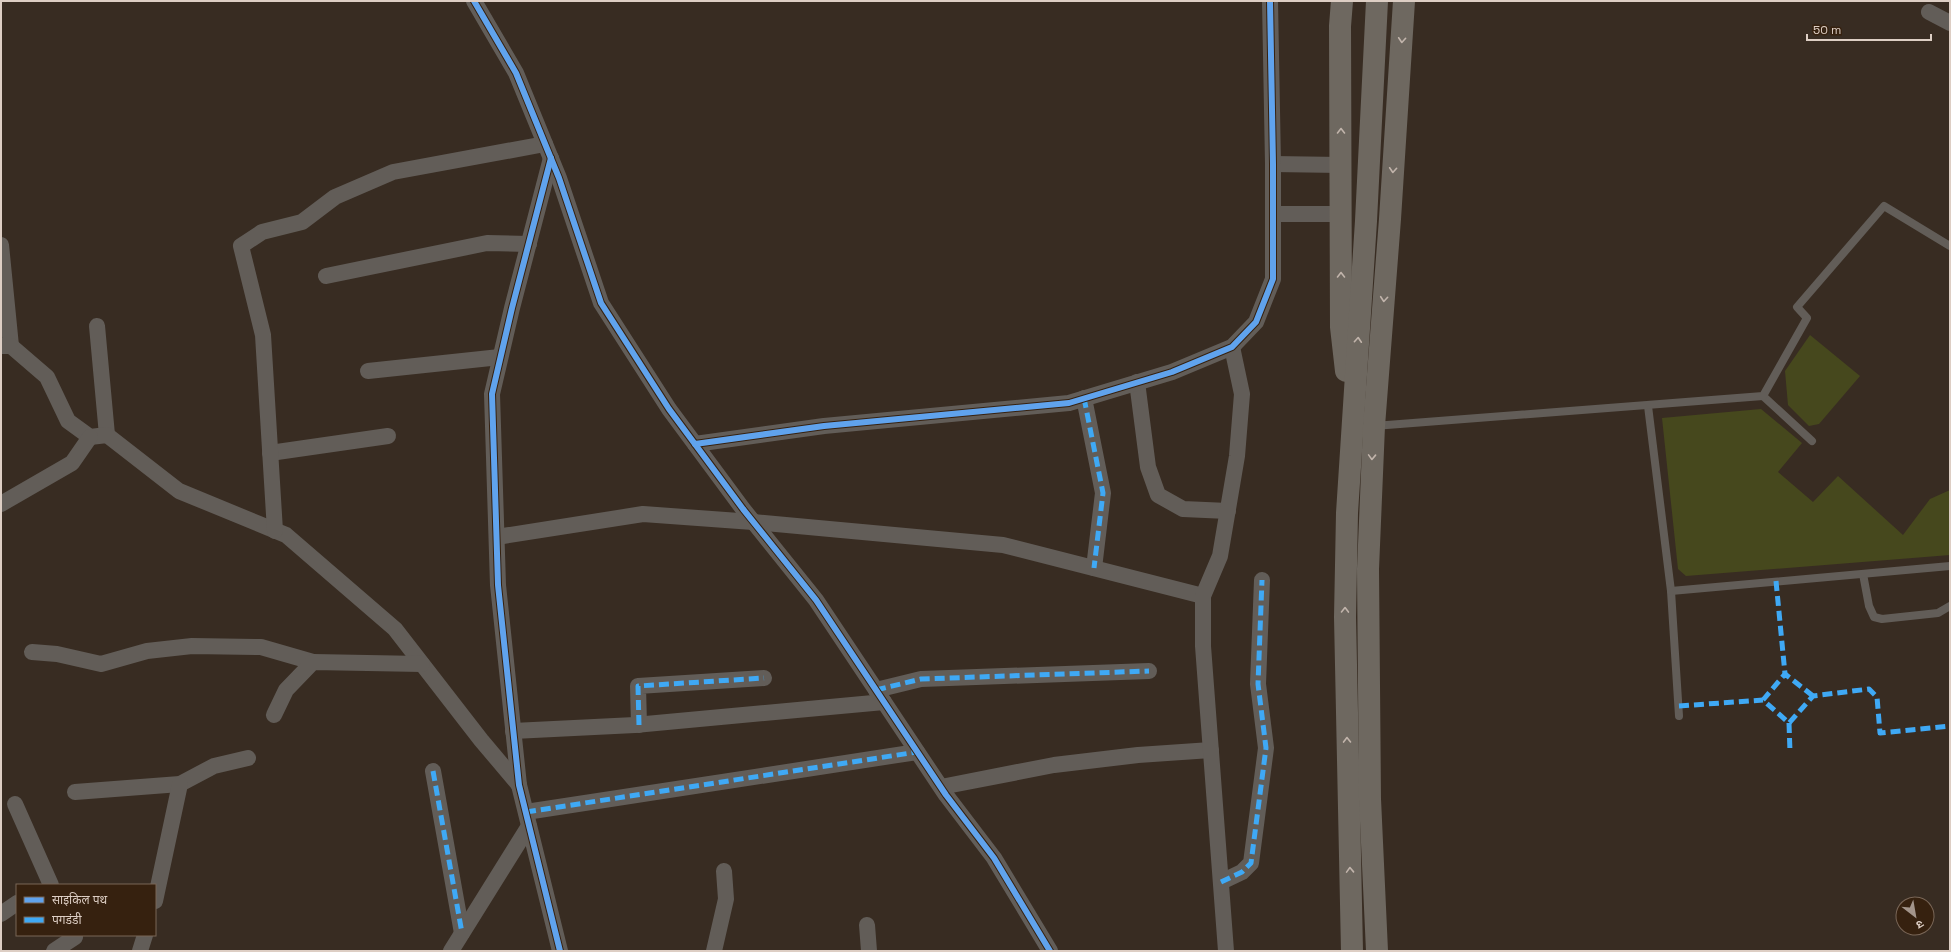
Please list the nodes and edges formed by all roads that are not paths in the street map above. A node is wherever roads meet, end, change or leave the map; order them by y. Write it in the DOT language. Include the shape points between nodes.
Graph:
graph roads {
  1 [pos="474,1"];
  2 [pos="1270,1"];
  3 [pos="1342,1"];
  4 [pos="1377,1"];
  5 [pos="1404,1"];
  6 [pos="1929,12"];
  7 [pos="1950,23"];
  8 [pos="548,151"];
  9 [pos="1273,164"];
  10 [pos="1341,165"];
  11 [pos="1274,214"];
  12 [pos="1341,214"];
  13 [pos="529,244"];
  14 [pos="1,245"];
  15 [pos="1950,246"];
  16 [pos="326,276"];
  17 [pos="97,326"];
  18 [pos="6,346"];
  19 [pos="1232,348"];
  20 [pos="500,357"];
  21 [pos="368,371"];
  22 [pos="1137,382"];
  23 [pos="1763,396"];
  24 [pos="1084,398"];
  25 [pos="1648,406"];
  26 [pos="1363,425"];
  27 [pos="107,435"];
  28 [pos="388,436"];
  29 [pos="90,437"];
  30 [pos="1812,441"];
  31 [pos="695,444"];
  32 [pos="270,454"];
  33 [pos="1,504"];
  34 [pos="1228,511"];
  35 [pos="753,522"];
  36 [pos="275,531"];
  37 [pos="497,537"];
  38 [pos="1950,566"];
  39 [pos="1094,568"];
  40 [pos="1863,574"];
  41 [pos="1262,580"];
  42 [pos="1671,591"];
  43 [pos="1203,596"];
  44 [pos="1950,606"];
  45 [pos="32,652"];
  46 [pos="313,662"];
  47 [pos="422,664"];
  48 [pos="1149,671"];
  49 [pos="764,678"];
  50 [pos="880,696"];
  51 [pos="274,715"];
  52 [pos="1680,716"];
  53 [pos="639,725"];
  54 [pos="514,731"];
  55 [pos="1211,750"];
  56 [pos="918,752"];
  57 [pos="248,758"];
  58 [pos="433,772"];
  59 [pos="180,784"];
  60 [pos="519,785"];
  61 [pos="941,786"];
  62 [pos="75,792"];
  63 [pos="1370,799"];
  64 [pos="1348,800"];
  65 [pos="15,804"];
  66 [pos="527,819"];
  67 [pos="724,871"];
  68 [pos="1221,882"];
  69 [pos="48,884"];
  70 [pos="1375,890"];
  71 [pos="1351,893"];
  72 [pos="156,896"];
  73 [pos="16,904"];
  74 [pos="1,914"];
  75 [pos="867,925"];
  76 [pos="462,933"];
  77 [pos="74,936"];
  78 [pos="146,936"];
  79 [pos="54,951"];
  80 [pos="140,951"];
  81 [pos="451,951"];
  82 [pos="560,951"];
  83 [pos="714,951"];
  84 [pos="869,951"];
  85 [pos="1050,951"];
  86 [pos="1226,951"];
  87 [pos="1352,951"];
  88 [pos="1377,951"];
  1 -- 8 [label="street" via="516,73"];
  2 -- 9 [label="street"];
  10 -- 3 [label="highway, one-way"];
  26 -- 4 [label="highway, one-way"];
  5 -- 26 [label="highway, one-way"];
  6 -- 7 [label="street"];
  8 -- 13 [label="street"];
  8 -- 31 [label="street" via="601,303"];
  8 -- 32 [label="street" via="393,172 335,197 302,222 262,232 241,246 263,335"];
  9 -- 10 [label="street"];
  9 -- 11 [label="street"];
  10 -- 12 [label="highway"];
  11 -- 12 [label="street"];
  11 -- 19 [label="street" via="1272,279 1256,322"];
  26 -- 12 [label="highway, one-way" via="1341,326"];
  13 -- 16 [label="street" via="487,243"];
  13 -- 20 [label="street"];
  14 -- 18 [label="street"];
  15 -- 23 [label="lane" via="1884,206 1797,307 1807,318"];
  17 -- 27 [label="street"];
  18 -- 29 [label="street" via="47,377 68,421"];
  19 -- 22 [label="street" via="1172,372"];
  19 -- 34 [label="street" via="1242,394 1238,456"];
  20 -- 21 [label="street"];
  20 -- 37 [label="street" via="492,394"];
  22 -- 24 [label="street"];
  22 -- 34 [label="street" via="1148,467 1158,495 1183,509"];
  23 -- 25 [label="lane"];
  23 -- 30 [label="lane"];
  24 -- 31 [label="street" via="1069,403 824,426"];
  24 -- 39 [label="street" via="1103,493"];
  25 -- 26 [label="lane"];
  25 -- 42 [label="lane"];
  26 -- 63 [label="highway, one-way" via="1368,569"];
  64 -- 26 [label="highway, one-way" via="1346,536"];
  27 -- 29 [label="street"];
  27 -- 36 [label="street" via="179,491"];
  28 -- 32 [label="street"];
  29 -- 33 [label="street" via="72,463"];
  31 -- 35 [label="street"];
  32 -- 36 [label="street"];
  34 -- 43 [label="street" via="1220,556"];
  35 -- 37 [label="street" via="643,514"];
  35 -- 39 [label="street" via="1003,545"];
  35 -- 50 [label="street" via="816,600"];
  36 -- 47 [label="street" via="286,536 395,629"];
  37 -- 54 [label="street" via="498,585"];
  38 -- 40 [label="lane"];
  39 -- 43 [label="street"];
  40 -- 42 [label="lane"];
  40 -- 44 [label="lane" via="1869,606 1874,617 1882,619 1938,613"];
  41 -- 68 [label="street" via="1258,684 1266,748 1251,863 1242,872"];
  42 -- 52 [label="lane"];
  43 -- 55 [label="street" via="1202,646"];
  45 -- 46 [label="street" via="57,654 102,664 147,651 192,646 261,646"];
  46 -- 47 [label="street"];
  46 -- 51 [label="street" via="286,690"];
  47 -- 60 [label="street"];
  48 -- 50 [label="street" via="921,679"];
  49 -- 53 [label="street" via="638,686"];
  50 -- 53 [label="street"];
  50 -- 56 [label="street"];
  53 -- 54 [label="street"];
  54 -- 60 [label="street"];
  55 -- 61 [label="street" via="1054,765"];
  55 -- 68 [label="street"];
  56 -- 61 [label="street"];
  56 -- 66 [label="street"];
  57 -- 59 [label="street" via="214,766"];
  58 -- 76 [label="street"];
  59 -- 62 [label="street"];
  59 -- 72 [label="street"];
  60 -- 66 [label="street"];
  61 -- 85 [label="street" via="994,858"];
  63 -- 64 [label="highway"];
  63 -- 70 [label="highway"];
  71 -- 64 [label="highway, one-way"];
  65 -- 69 [label="street"];
  66 -- 76 [label="street"];
  66 -- 82 [label="street"];
  67 -- 83 [label="street" via="726,899"];
  68 -- 86 [label="street"];
  70 -- 71 [label="highway"];
  70 -- 88 [label="highway"];
  71 -- 87 [label="highway"];
  73 -- 74 [label="street"];
  75 -- 84 [label="street"];
  76 -- 81 [label="street"];
  77 -- 79 [label="street"];
  78 -- 80 [label="street"];
}
